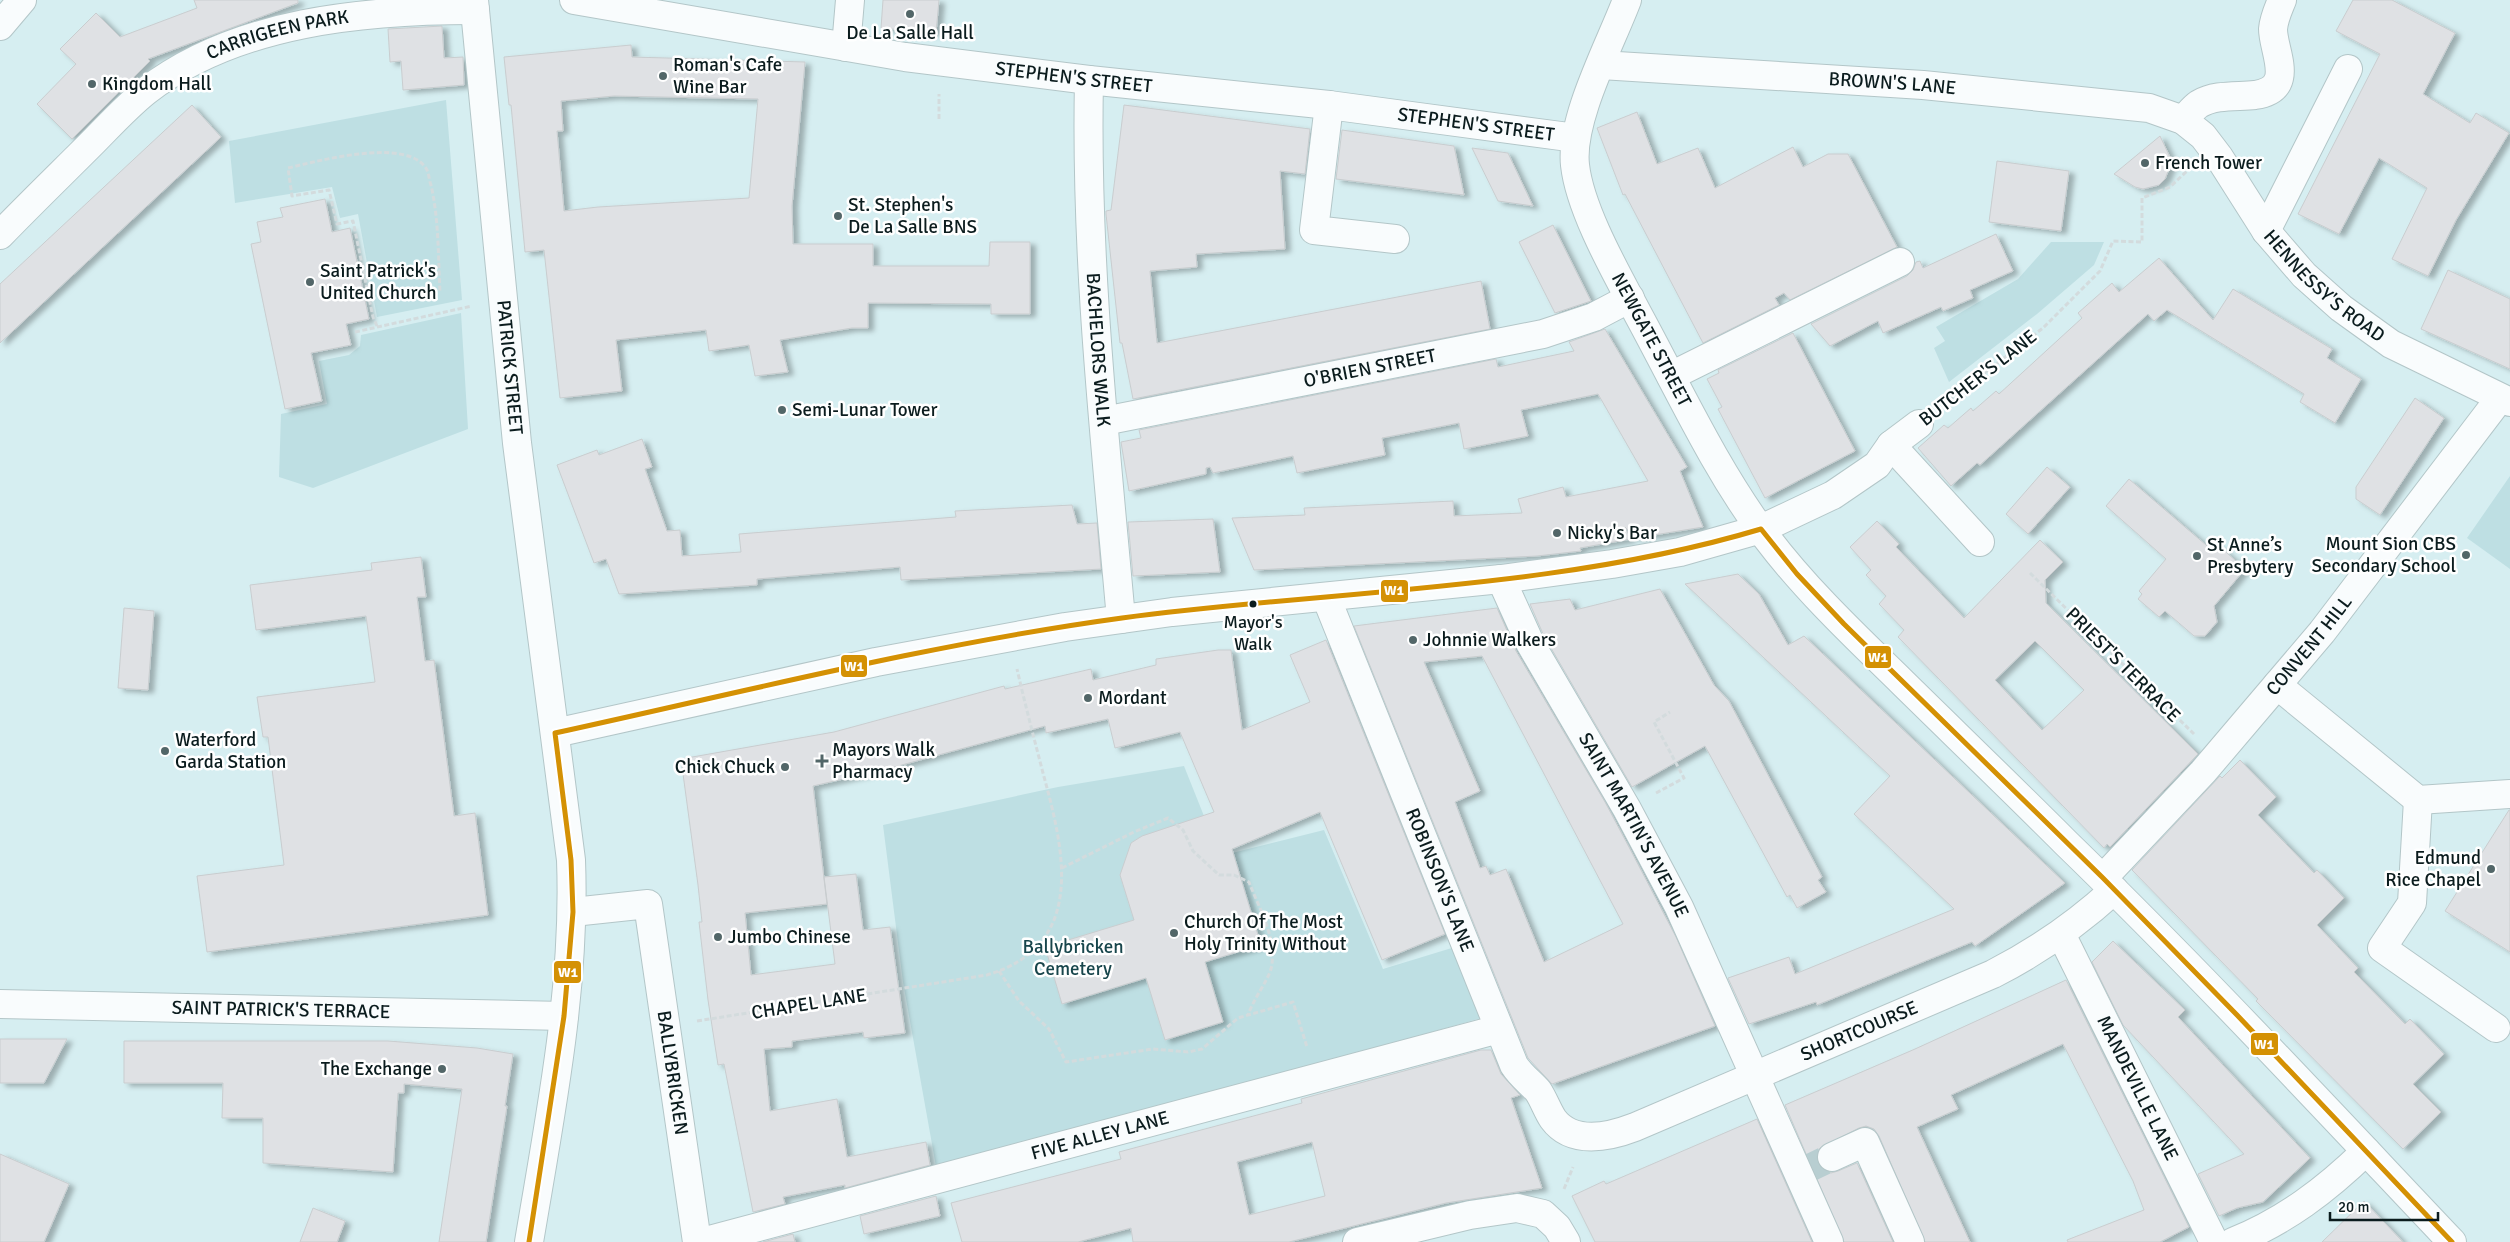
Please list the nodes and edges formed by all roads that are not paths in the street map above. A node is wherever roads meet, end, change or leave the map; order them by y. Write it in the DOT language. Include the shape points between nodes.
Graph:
graph roads {
  1 [pos="22,0"];
  2 [pos="574,0"];
  3 [pos="850,0"];
  4 [pos="1626,0"];
  5 [pos="2282,0"];
  6 [pos="475,5"];
  7 [pos="0,26"];
  8 [pos="846,48"];
  9 [pos="1602,65"];
  10 [pos="2348,68"];
  11 [pos="1089,80"];
  12 [pos="1329,105"];
  13 [pos="2182,120"];
  14 [pos="1576,138"];
  15 [pos="2266,230"];
  16 [pos="0,235"];
  17 [pos="1395,239"];
  18 [pos="1900,262"];
  19 [pos="1630,298"];
  20 [pos="1671,376"];
  21 [pos="2505,400"];
  22 [pos="1104,421"];
  23 [pos="1919,424"];
  24 [pos="1892,446"];
  25 [pos="1760,530"];
  26 [pos="1980,542"];
  27 [pos="1501,579"];
  28 [pos="1326,597"];
  29 [pos="1120,618"];
  30 [pos="2278,685"];
  31 [pos="555,733"];
  32 [pos="2510,794"];
  33 [pos="2418,800"];
  34 [pos="2108,884"];
  35 [pos="573,912"];
  36 [pos="2061,934"];
  37 [pos="0,1004"];
  38 [pos="564,1016"];
  39 [pos="2496,1028"];
  40 [pos="1499,1029"];
  41 [pos="1756,1076"];
  42 [pos="1585,1137"];
  43 [pos="2366,1151"];
  44 [pos="1832,1157"];
  45 [pos="529,1242"];
  46 [pos="697,1242"];
  47 [pos="702,1242"];
  48 [pos="1357,1242"];
  49 [pos="1566,1242"];
  50 [pos="1829,1242"];
  51 [pos="1910,1242"];
  52 [pos="2214,1242"];
  53 [pos="2233,1242"];
  54 [pos="2452,1242"];
  1 -- 7 [label="street"];
  2 -- 8 [label="street, STEPHEN'S STREET"];
  3 -- 8 [label="street"];
  4 -- 9 [label="street, NEWGATE STREET"];
  5 -- 13 [label="street" via="2275,15 2273,31 2281,62 2273,88 2264,94 2222,97 2200,104"];
  6 -- 16 [label="street, CARRIGEEN PARK" via="327,21 250,39 202,58 163,79 129,106"];
  6 -- 31 [label="street, PATRICK STREET" via="502,300 531,563"];
  8 -- 11 [label="street, STEPHEN'S STREET"];
  9 -- 13 [label="street, BROWN'S LANE" via="1923,85 2149,108"];
  9 -- 14 [label="street, NEWGATE STREET" via="1584,108"];
  10 -- 15 [label="street"];
  11 -- 12 [label="street, STEPHEN'S STREET"];
  11 -- 22 [label="street, BACHELORS WALK" via="1091,234"];
  12 -- 14 [label="street, STEPHEN'S STREET"];
  12 -- 17 [label="street" via="1314,230"];
  13 -- 15 [label="street, HENNESSY'S ROAD" via="2211,146"];
  14 -- 19 [label="street, NEWGATE STREET" via="1575,159 1582,194"];
  15 -- 21 [label="street, HENNESSY'S ROAD" via="2304,275 2341,308 2391,344"];
  18 -- 20 [label="street"];
  19 -- 20 [label="street, NEWGATE STREET"];
  19 -- 22 [label="street, O'BRIEN STREET" via="1594,317 1543,334"];
  20 -- 25 [label="street, NEWGATE STREET" via="1728,480"];
  21 -- 30 [label="street, CONVENT HILL"];
  22 -- 29 [label="street, BACHELORS WALK"];
  23 -- 24 [label="street, BUTCHER'S LANE"];
  24 -- 25 [label="street, BUTCHER'S LANE" via="1877,465 1833,495"];
  24 -- 26 [label="street"];
  25 -- 27 [label="street" via="1680,552"];
  25 -- 34 [label="street, NEWGATE STREET" via="1874,655"];
  27 -- 28 [label="street"];
  27 -- 41 [label="street, SAINT MARTIN'S AVENUE" via="1530,643 1628,812 1678,907"];
  28 -- 29 [label="street"];
  28 -- 40 [label="street, ROBINSON'S LANE"];
  29 -- 31 [label="street" via="876,662"];
  30 -- 33 [label="street"];
  30 -- 34 [label="street, CONVENT HILL"];
  31 -- 35 [label="street" via="571,860"];
  32 -- 33 [label="street"];
  33 -- 39 [label="street" via="2412,903 2382,948"];
  34 -- 36 [label="street, SHORTCOURSE"];
  34 -- 43 [label="street, NEWGATE STREET"];
  35 -- 38 [label="street"];
  35 -- 46 [label="street, BALLYBRICKEN" via="648,904"];
  36 -- 41 [label="street, SHORTCOURSE" via="1993,974"];
  36 -- 52 [label="street, MANDEVILLE LANE"];
  37 -- 38 [label="street, SAINT PATRICK'S TERRACE"];
  38 -- 45 [label="street"];
  40 -- 42 [label="street, ROBINSON'S LANE" via="1520,1074 1538,1092 1554,1120 1567,1130"];
  40 -- 47 [label="street, FIVE ALLEY LANE"];
  41 -- 42 [label="street, SHORTCOURSE" via="1620,1133"];
  41 -- 50 [label="street, SAINT MARTIN'S AVENUE"];
  43 -- 53 [label="street" via="2305,1204 2272,1225"];
  43 -- 54 [label="street, NEWGATE STREET"];
  44 -- 51 [label="street" via="1865,1142"];
  48 -- 49 [label="street" via="1507,1209 1533,1211 1551,1220"];
}
